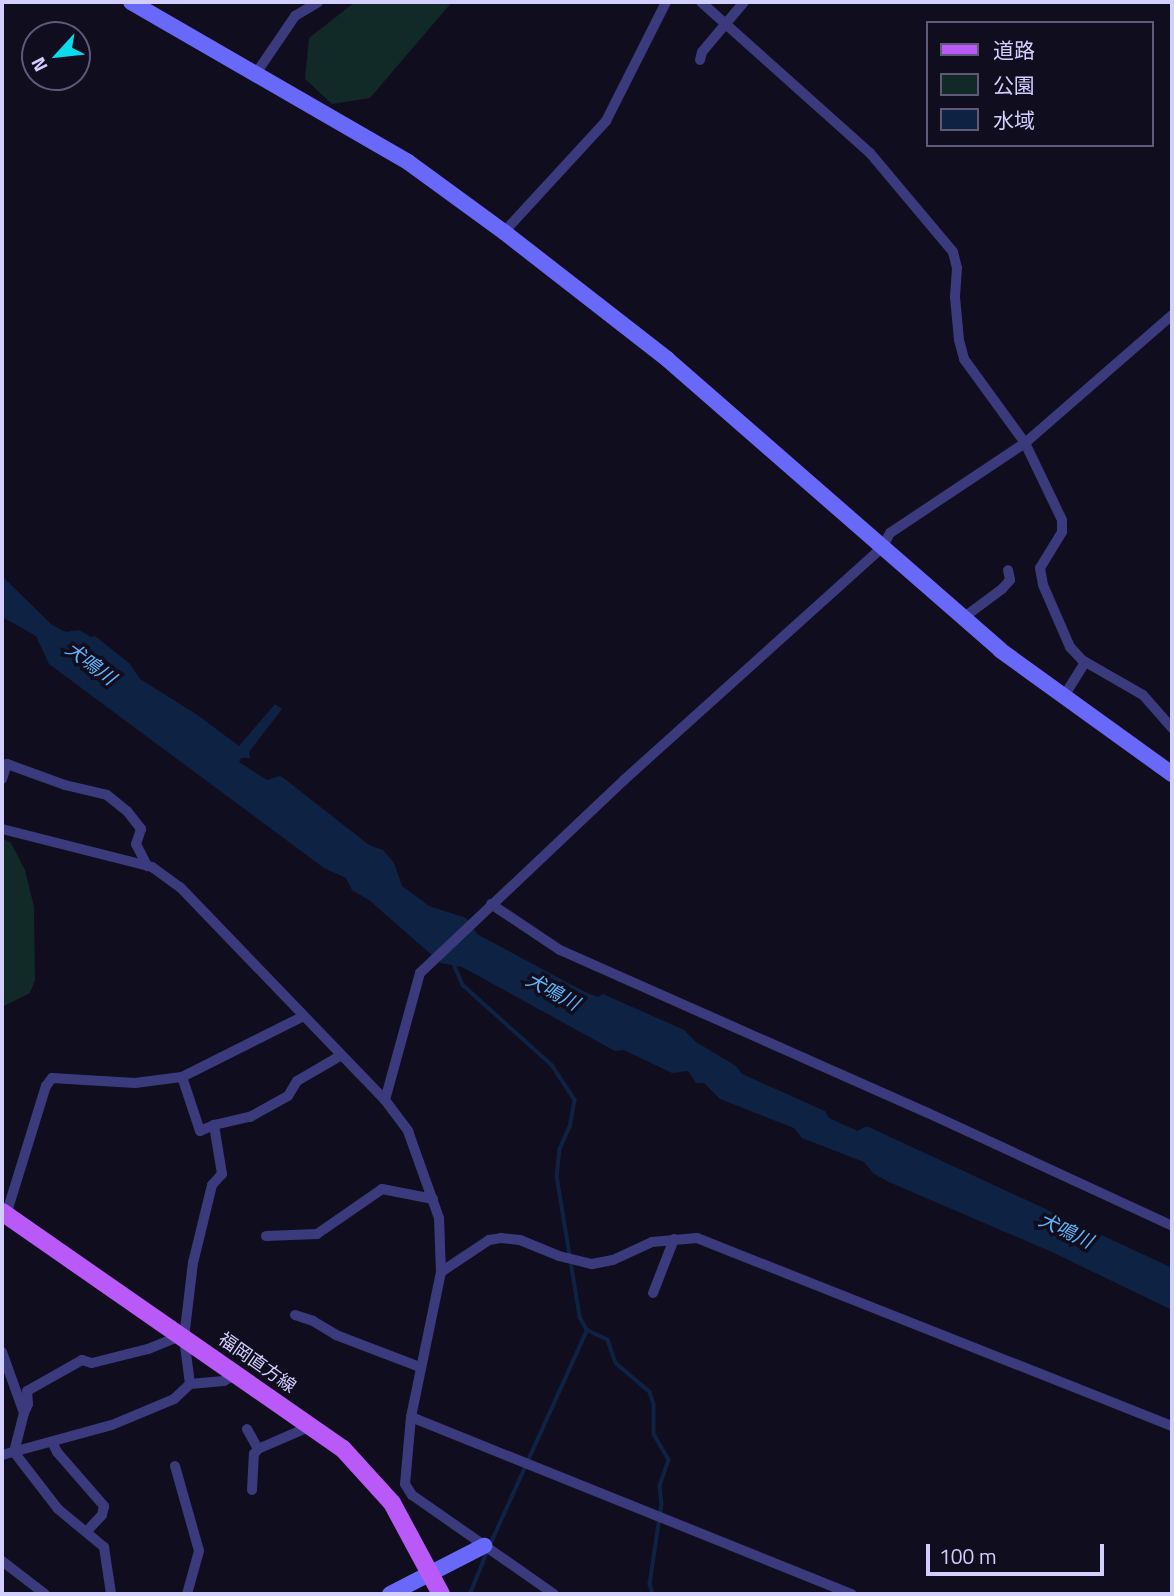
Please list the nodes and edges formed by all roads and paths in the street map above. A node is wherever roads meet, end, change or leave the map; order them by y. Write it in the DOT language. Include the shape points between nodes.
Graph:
graph roads {
  1 [pos="131,2"];
  2 [pos="318,2"];
  3 [pos="666,2"];
  4 [pos="701,2"];
  5 [pos="744,2"];
  6 [pos="727,25"];
  7 [pos="700,60"];
  8 [pos="257,72"];
  9 [pos="504,232"];
  10 [pos="1172,315"];
  11 [pos="1025,443"];
  12 [pos="882,548"];
  13 [pos="1008,570"];
  14 [pos="963,618"];
  15 [pos="1085,662"];
  16 [pos="1064,696"];
  17 [pos="1172,728"];
  18 [pos="1170,768"];
  19 [pos="2,779"];
  20 [pos="2,830"];
  21 [pos="148,866"];
  22 [pos="491,904"];
  23 [pos="304,1016"];
  24 [pos="340,1056"];
  25 [pos="182,1077"];
  26 [pos="385,1100"];
  27 [pos="214,1125"];
  28 [pos="433,1199"];
  29 [pos="4,1214"];
  30 [pos="1172,1226"];
  31 [pos="266,1236"];
  32 [pos="674,1239"];
  33 [pos="440,1272"];
  34 [pos="653,1293"];
  35 [pos="295,1315"];
  36 [pos="181,1336"];
  37 [pos="2,1352"];
  38 [pos="420,1367"];
  39 [pos="236,1374"];
  40 [pos="190,1384"];
  41 [pos="24,1413"];
  42 [pos="411,1417"];
  43 [pos="311,1426"];
  44 [pos="1172,1426"];
  45 [pos="247,1429"];
  46 [pos="52,1442"];
  47 [pos="258,1449"];
  48 [pos="14,1452"];
  49 [pos="2,1455"];
  50 [pos="175,1466"];
  51 [pos="252,1490"];
  52 [pos="86,1532"];
  53 [pos="484,1546"];
  54 [pos="2,1561"];
  55 [pos="429,1573"];
  56 [pos="45,1594"];
  57 [pos="111,1594"];
  58 [pos="187,1594"];
  59 [pos="390,1594"];
  60 [pos="441,1594"];
  61 [pos="554,1594"];
  62 [pos="852,1594"];
  1 -- 8 [label="street"];
  2 -- 8 [label="street" via="295,16"];
  3 -- 9 [label="street" via="606,121"];
  4 -- 6 [label="street"];
  5 -- 6 [label="street"];
  6 -- 7 [label="street"];
  6 -- 11 [label="street" via="870,153 953,252 964,359"];
  8 -- 9 [label="street" via="408,162"];
  9 -- 12 [label="street" via="667,359"];
  10 -- 11 [label="street"];
  11 -- 12 [label="street" via="890,533"];
  11 -- 15 [label="street" via="1062,520 1062,532 1040,568 1043,585 1070,648"];
  12 -- 14 [label="street"];
  12 -- 22 [label="street"];
  13 -- 14 [label="street" via="1010,580 1002,589"];
  14 -- 16 [label="street"];
  15 -- 16 [label="street"];
  15 -- 17 [label="street" via="1143,695"];
  16 -- 18 [label="street"];
  19 -- 21 [label="street" via="7,764 107,795 141,829 136,844"];
  20 -- 21 [label="street"];
  21 -- 23 [label="street" via="180,887"];
  22 -- 26 [label="street" via="420,973"];
  22 -- 30 [label="street" via="561,950"];
  23 -- 24 [label="street"];
  23 -- 25 [label="street"];
  24 -- 26 [label="street"];
  24 -- 27 [label="street" via="297,1081 288,1096 250,1117"];
  25 -- 27 [label="street" via="200,1131"];
  25 -- 29 [label="street" via="135,1083 52,1078"];
  26 -- 28 [label="street" via="408,1131"];
  27 -- 36 [label="street" via="222,1174 212,1185"];
  28 -- 31 [label="street" via="382,1189 317,1234"];
  28 -- 33 [label="street" via="439,1218"];
  29 -- 36 [label="main road, 福岡直方線"];
  32 -- 33 [label="street" via="652,1242 592,1264 501,1238 489,1240"];
  32 -- 34 [label="street"];
  32 -- 44 [label="street" via="697,1238"];
  33 -- 38 [label="street"];
  35 -- 38 [label="street"];
  36 -- 39 [label="main road, 福岡直方線"];
  36 -- 40 [label="street"];
  36 -- 41 [label="street" via="92,1363 82,1360 27,1391"];
  37 -- 41 [label="street"];
  38 -- 42 [label="street"];
  39 -- 40 [label="street" via="224,1381"];
  39 -- 43 [label="main road, 福岡直方線"];
  40 -- 46 [label="street" via="174,1399 112,1425"];
  41 -- 48 [label="street"];
  42 -- 53 [label="street" via="405,1483 412,1495"];
  42 -- 62 [label="street"];
  43 -- 47 [label="street"];
  43 -- 55 [label="main road, 福岡直方線" via="342,1449 392,1503"];
  45 -- 47 [label="street"];
  46 -- 48 [label="street"];
  46 -- 52 [label="street" via="104,1506"];
  47 -- 51 [label="street"];
  48 -- 49 [label="street"];
  48 -- 52 [label="street" via="58,1509"];
  50 -- 58 [label="street" via="199,1551"];
  52 -- 57 [label="street" via="104,1546"];
  53 -- 55 [label="street"];
  53 -- 61 [label="street"];
  54 -- 56 [label="street"];
  55 -- 59 [label="street"];
  55 -- 60 [label="main road, 福岡直方線"];
}
